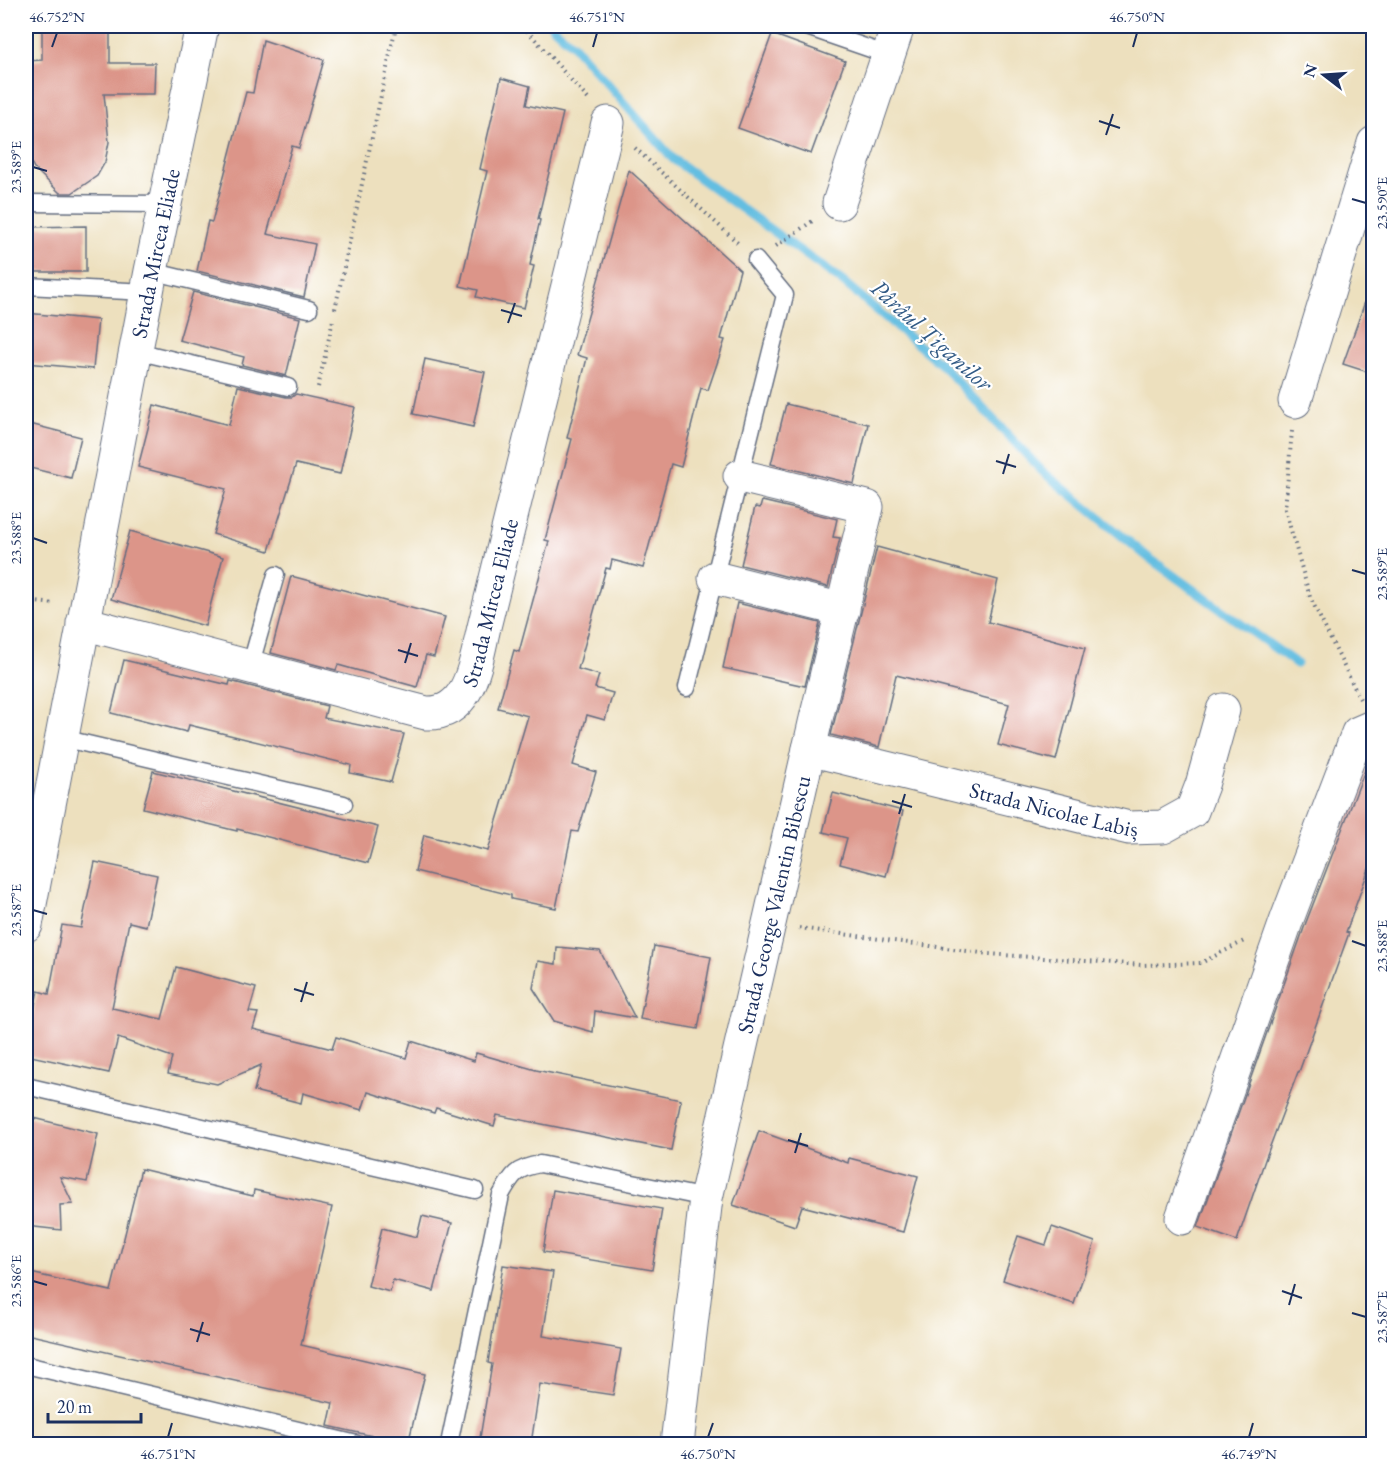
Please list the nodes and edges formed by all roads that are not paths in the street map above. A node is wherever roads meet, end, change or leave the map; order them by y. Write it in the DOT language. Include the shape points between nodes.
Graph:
graph roads {
  1 [pos="202,26"];
  2 [pos="804,26"];
  3 [pos="893,40"];
  4 [pos="608,123"];
  5 [pos="1374,143"];
  6 [pos="26,203"];
  7 [pos="839,203"];
  8 [pos="165,204"];
  9 [pos="756,260"];
  10 [pos="150,282"];
  11 [pos="26,286"];
  12 [pos="309,309"];
  13 [pos="136,351"];
  14 [pos="288,387"];
  15 [pos="1295,401"];
  16 [pos="740,476"];
  17 [pos="276,575"];
  18 [pos="715,578"];
  19 [pos="843,609"];
  20 [pos="83,623"];
  21 [pos="250,667"];
  22 [pos="687,688"];
  23 [pos="1223,710"];
  24 [pos="1373,727"];
  25 [pos="62,738"];
  26 [pos="809,750"];
  27 [pos="344,804"];
  28 [pos="26,925"];
  29 [pos="26,1086"];
  30 [pos="474,1191"];
  31 [pos="705,1198"];
  32 [pos="1182,1218"];
  33 [pos="26,1365"];
  34 [pos="357,1444"];
  35 [pos="449,1444"];
  36 [pos="677,1444"];
  1 -- 8 [label="street, Strada Mircea Eliade"];
  2 -- 3 [label="lane"];
  3 -- 7 [label="street"];
  4 -- 21 [label="street, Strada Mircea Eliade" via="485,623 469,684 462,696 452,708 439,714 426,713"];
  5 -- 15 [label="street"];
  6 -- 8 [label="lane"];
  8 -- 10 [label="street, Strada Mircea Eliade"];
  9 -- 16 [label="lane" via="785,295"];
  10 -- 11 [label="lane"];
  10 -- 12 [label="lane"];
  10 -- 13 [label="street, Strada Mircea Eliade"];
  13 -- 14 [label="lane"];
  13 -- 20 [label="street, Strada Mircea Eliade"];
  16 -- 18 [label="lane"];
  16 -- 19 [label="street, Strada George Valentin Bibescu" via="867,507"];
  17 -- 21 [label="lane"];
  18 -- 19 [label="street"];
  18 -- 22 [label="lane"];
  19 -- 26 [label="street, Strada George Valentin Bibescu"];
  20 -- 21 [label="street, Strada Mircea Eliade"];
  20 -- 25 [label="street, Strada Mircea Eliade"];
  23 -- 26 [label="street, Strada Nicolae Labiș" via="1192,812 1163,827 1129,828"];
  24 -- 32 [label="street" via="1358,733 1287,919"];
  25 -- 27 [label="lane"];
  25 -- 28 [label="street, Strada Mircea Eliade"];
  26 -- 31 [label="street, Strada George Valentin Bibescu"];
  29 -- 30 [label="lane"];
  31 -- 35 [label="lane" via="540,1164 526,1166 511,1176 501,1196"];
  31 -- 36 [label="street, Strada George Valentin Bibescu"];
  33 -- 34 [label="lane"];
}
